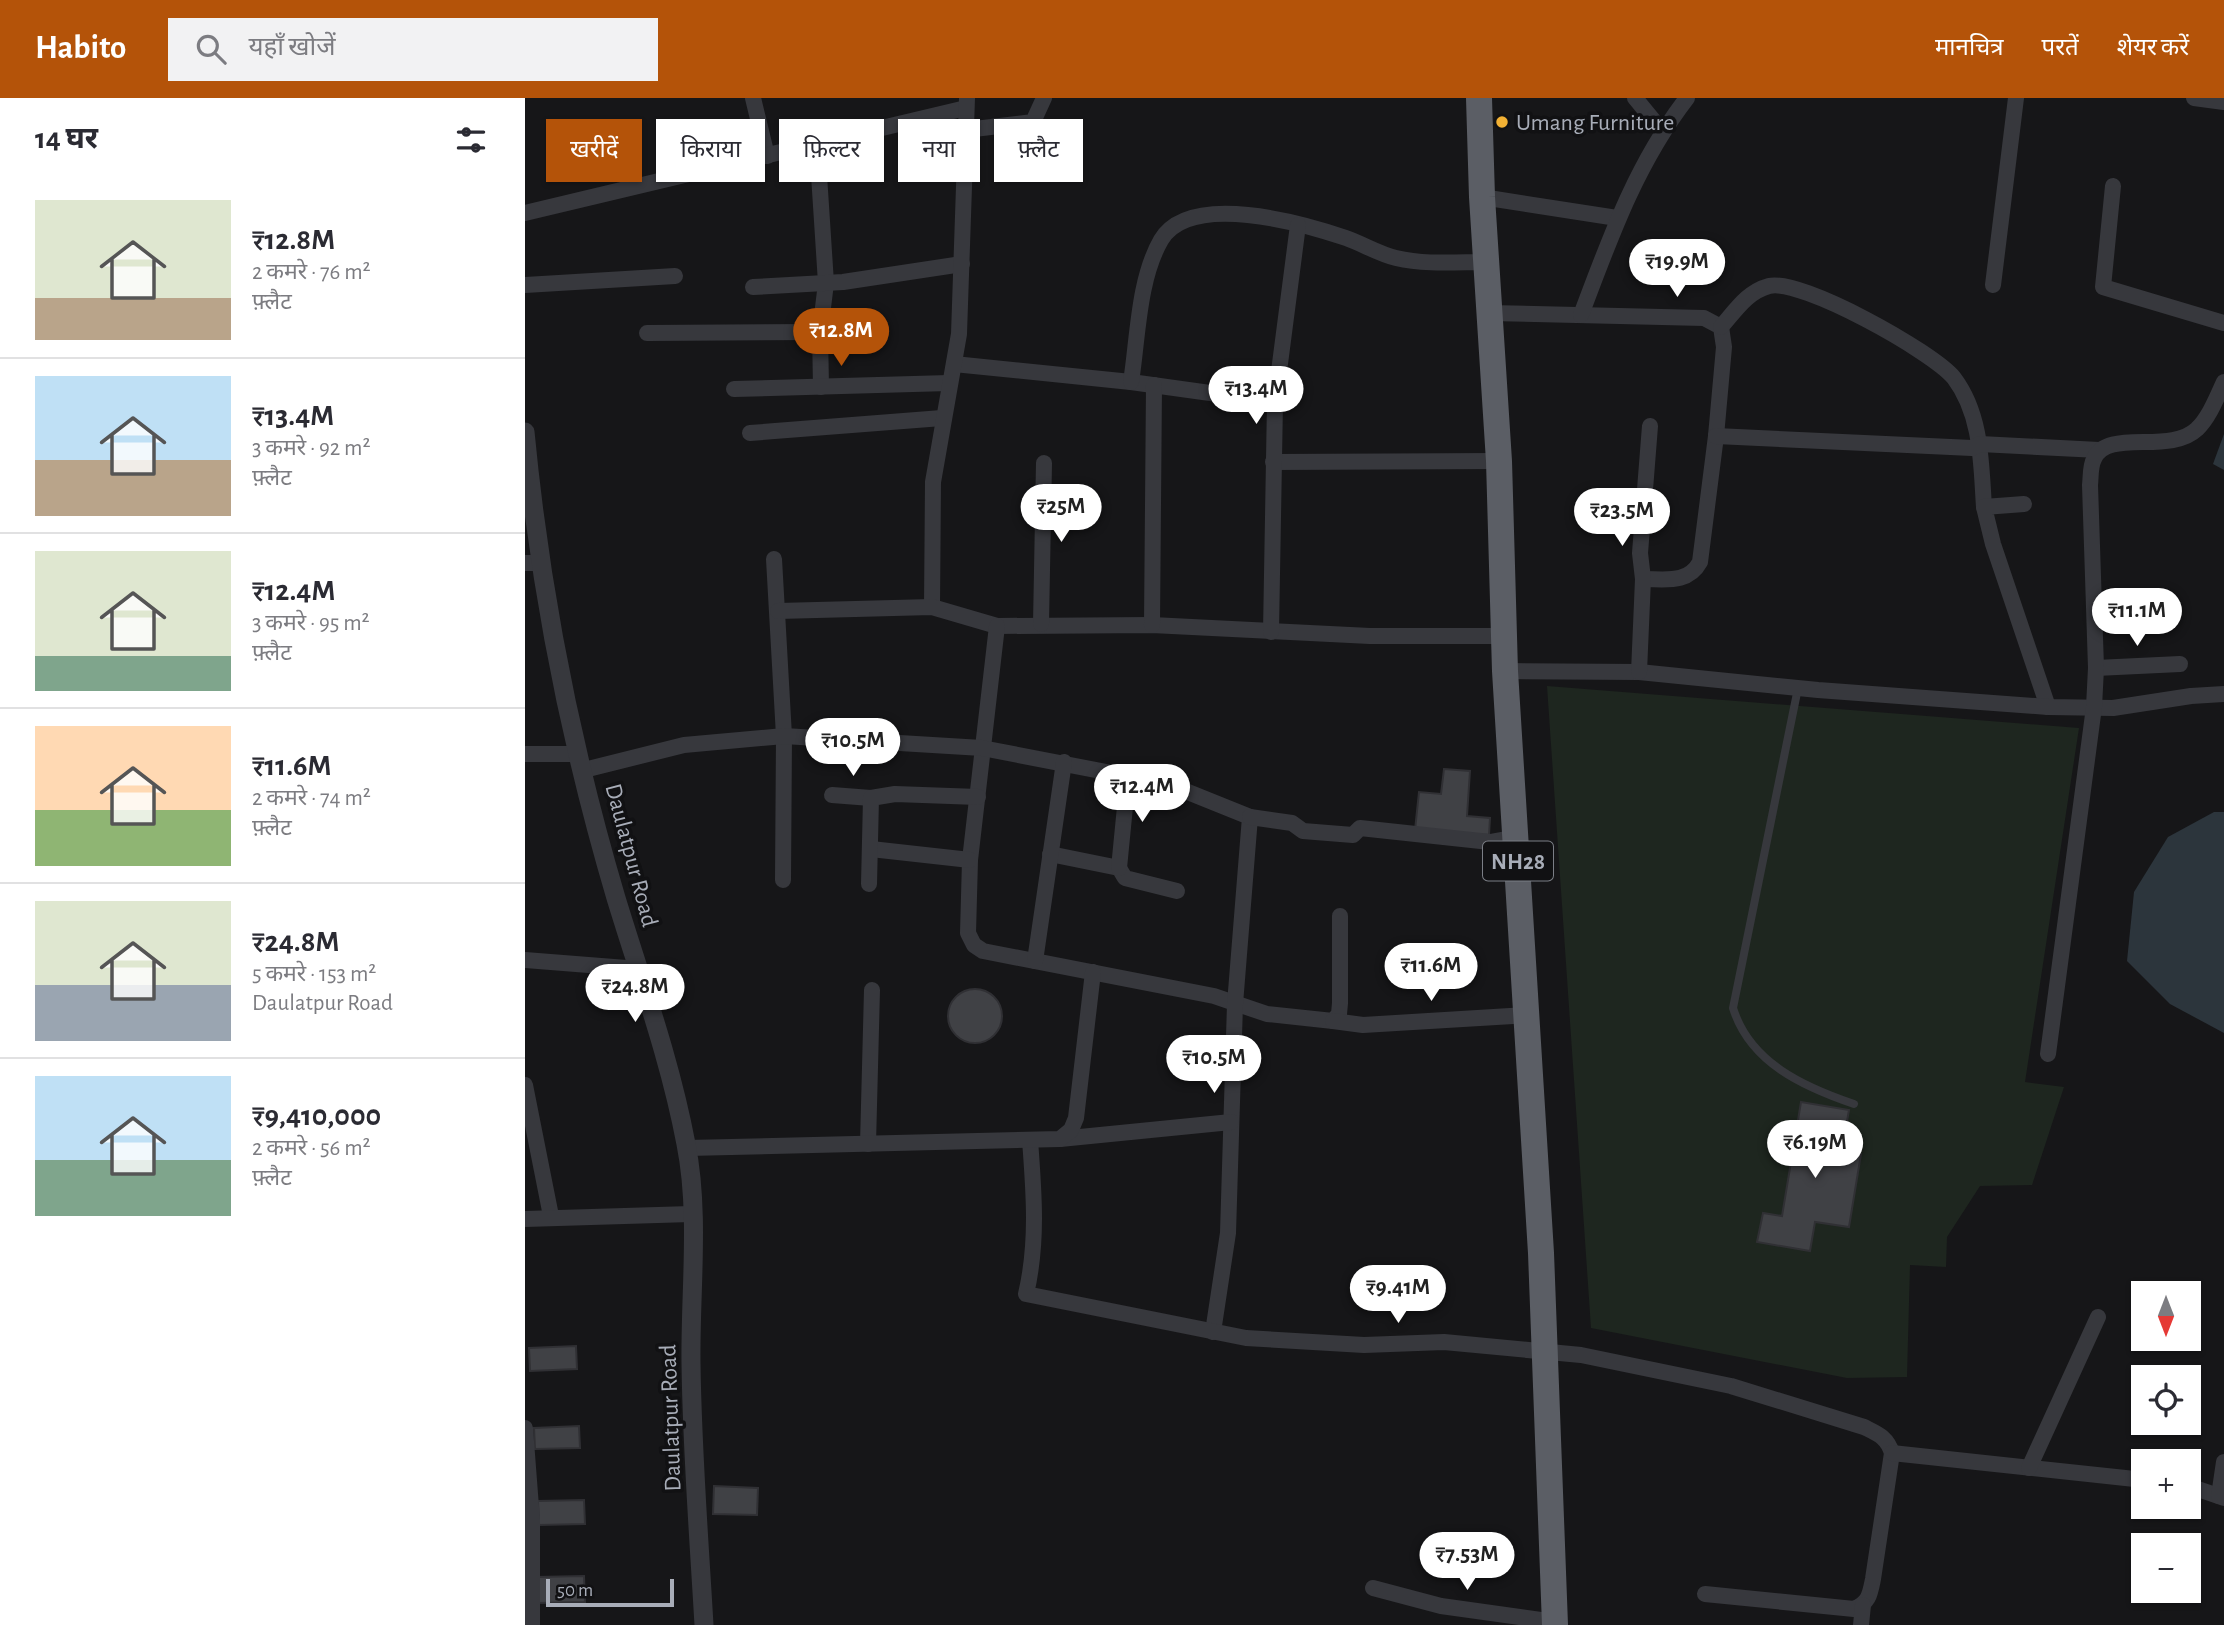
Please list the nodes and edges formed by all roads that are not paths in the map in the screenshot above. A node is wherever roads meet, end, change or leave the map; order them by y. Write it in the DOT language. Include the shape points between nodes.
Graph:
graph roads {
  1 [pos="753,98"];
  2 [pos="1044,98"];
  3 [pos="1479,98"];
  4 [pos="1635,98"];
  5 [pos="1687,98"];
  6 [pos="2016,98"];
  7 [pos="2194,98"];
  8 [pos="2224,102"];
  9 [pos="967,103"];
  10 [pos="884,126"];
  11 [pos="980,128"];
  12 [pos="1663,132"];
  13 [pos="779,153"];
  14 [pos="767,156"];
  15 [pos="819,182"];
  16 [pos="964,182"];
  17 [pos="2113,186"];
  18 [pos="1482,197"];
  19 [pos="525,213"];
  20 [pos="1617,218"];
  21 [pos="1298,225"];
  22 [pos="1487,262"];
  23 [pos="962,264"];
  24 [pos="675,276"];
  25 [pos="826,283"];
  26 [pos="525,285"];
  27 [pos="1993,285"];
  28 [pos="753,287"];
  29 [pos="1489,313"];
  30 [pos="1581,315"];
  31 [pos="2224,323"];
  32 [pos="1721,327"];
  33 [pos="820,332"];
  34 [pos="647,333"];
  35 [pos="954,364"];
  36 [pos="1131,382"];
  37 [pos="2224,382"];
  38 [pos="949,383"];
  39 [pos="1154,385"];
  40 [pos="821,387"];
  41 [pos="734,389"];
  42 [pos="1275,402"];
  43 [pos="942,418"];
  44 [pos="1650,426"];
  45 [pos="525,432"];
  46 [pos="750,433"];
  47 [pos="1716,436"];
  48 [pos="1980,444"];
  49 [pos="2099,450"];
  50 [pos="1499,461"];
  51 [pos="1273,462"];
  52 [pos="1044,463"];
  53 [pos="2024,504"];
  54 [pos="1984,507"];
  55 [pos="774,559"];
  56 [pos="532,563"];
  57 [pos="1643,579"];
  58 [pos="932,607"];
  59 [pos="778,611"];
  60 [pos="1041,624"];
  61 [pos="1152,625"];
  62 [pos="997,626"];
  63 [pos="1271,632"];
  64 [pos="1505,636"];
  65 [pos="2180,664"];
  66 [pos="2096,668"];
  67 [pos="1506,671"];
  68 [pos="1639,672"];
  69 [pos="1798,688"];
  70 [pos="2224,694"];
  71 [pos="2048,706"];
  72 [pos="2094,707"];
  73 [pos="784,736"];
  74 [pos="982,748"];
  75 [pos="525,754"];
  76 [pos="582,762"];
  77 [pos="1064,762"];
  78 [pos="1128,776"];
  79 [pos="832,795"];
  80 [pos="978,797"];
  81 [pos="871,798"];
  82 [pos="1249,817"];
  83 [pos="1517,837"];
  84 [pos="871,849"];
  85 [pos="1050,854"];
  86 [pos="970,860"];
  87 [pos="1119,868"];
  88 [pos="783,880"];
  89 [pos="869,884"];
  90 [pos="1177,891"];
  91 [pos="1340,916"];
  92 [pos="525,960"];
  93 [pos="1035,961"];
  94 [pos="639,969"];
  95 [pos="1093,972"];
  96 [pos="872,990"];
  97 [pos="1235,1004"];
  98 [pos="1528,1015"];
  99 [pos="1333,1021"];
  100 [pos="2048,1054"];
  101 [pos="525,1085"];
  102 [pos="1854,1104"];
  103 [pos="1231,1122"];
  104 [pos="1060,1139"];
  105 [pos="1030,1140"];
  106 [pos="868,1144"];
  107 [pos="687,1148"];
  108 [pos="691,1214"];
  109 [pos="551,1216"];
  110 [pos="525,1219"];
  111 [pos="2098,1317"];
  112 [pos="1213,1332"];
  113 [pos="1545,1353"];
  114 [pos="525,1428"];
  115 [pos="1892,1453"];
  116 [pos="2224,1462"];
  117 [pos="2029,1468"];
  118 [pos="2131,1479"];
  119 [pos="527,1489"];
  120 [pos="2201,1490"];
  121 [pos="2222,1497"];
  122 [pos="1373,1588"];
  123 [pos="1705,1594"];
  124 [pos="1863,1605"];
  125 [pos="529,1620"];
  126 [pos="1555,1624"];
  127 [pos="704,1625"];
  128 [pos="1861,1625"];
  1 -- 14 [label="street"];
  2 -- 11 [label="street" via="1033,122"];
  3 -- 18 [label="highway, NH28"];
  4 -- 12 [label="street"];
  5 -- 12 [label="street"];
  6 -- 27 [label="street"];
  7 -- 8 [label="street"];
  9 -- 10 [label="street"];
  12 -- 20 [label="street"];
  13 -- 14 [label="street"];
  14 -- 19 [label="street"];
  15 -- 25 [label="street"];
  16 -- 23 [label="street"];
  17 -- 31 [label="street" via="2103,287"];
  18 -- 20 [label="street"];
  18 -- 22 [label="highway, NH28"];
  20 -- 30 [label="street"];
  21 -- 22 [label="street" via="1394,258 1420,263"];
  21 -- 36 [label="street" via="1208,212 1172,225 1160,242 1147,281"];
  21 -- 42 [label="street"];
  22 -- 29 [label="highway, NH28"];
  23 -- 25 [label="street"];
  23 -- 35 [label="street"];
  24 -- 26 [label="street"];
  25 -- 28 [label="street"];
  25 -- 33 [label="street"];
  29 -- 30 [label="street"];
  29 -- 50 [label="highway, NH28"];
  30 -- 32 [label="street" via="1705,318"];
  32 -- 47 [label="street" via="1724,347"];
  32 -- 48 [label="street" via="1750,294 1772,285 1792,287 1863,317 1953,377 1970,409"];
  33 -- 34 [label="street"];
  33 -- 40 [label="street"];
  35 -- 36 [label="street"];
  35 -- 38 [label="street"];
  36 -- 39 [label="street"];
  37 -- 49 [label="street" via="2197,429 2182,439 2121,443"];
  38 -- 40 [label="street"];
  38 -- 43 [label="street"];
  39 -- 42 [label="street"];
  39 -- 61 [label="street"];
  40 -- 41 [label="street"];
  42 -- 51 [label="street"];
  43 -- 46 [label="street"];
  43 -- 58 [label="street" via="933,482"];
  44 -- 57 [label="street" via="1640,553"];
  45 -- 56 [label="street, Daulatpur Road"];
  47 -- 48 [label="street" via="1972,448"];
  47 -- 57 [label="street" via="1700,562 1684,579"];
  48 -- 49 [label="street"];
  48 -- 54 [label="street"];
  49 -- 66 [label="street" via="2092,461 2090,485"];
  50 -- 51 [label="street"];
  50 -- 64 [label="highway, NH28"];
  51 -- 63 [label="street"];
  52 -- 60 [label="street"];
  53 -- 54 [label="street"];
  54 -- 71 [label="street"];
  55 -- 59 [label="street"];
  56 -- 76 [label="street, Daulatpur Road"];
  57 -- 68 [label="street"];
  58 -- 59 [label="street"];
  58 -- 62 [label="street"];
  59 -- 73 [label="street"];
  60 -- 61 [label="street"];
  60 -- 62 [label="street"];
  61 -- 63 [label="street"];
  62 -- 74 [label="street"];
  63 -- 64 [label="street"];
  64 -- 67 [label="highway, NH28"];
  65 -- 66 [label="street"];
  66 -- 72 [label="street"];
  67 -- 68 [label="street"];
  67 -- 83 [label="highway, NH28"];
  68 -- 69 [label="street"];
  69 -- 71 [label="street"];
  69 -- 102 [label="lane" via="1733,1008 1749,1040 1787,1077"];
  70 -- 72 [label="street"];
  71 -- 72 [label="street"];
  72 -- 100 [label="street"];
  73 -- 74 [label="street"];
  73 -- 76 [label="street"];
  73 -- 88 [label="street"];
  74 -- 77 [label="street"];
  74 -- 80 [label="street"];
  75 -- 76 [label="street"];
  76 -- 94 [label="street, Daulatpur Road"];
  77 -- 78 [label="street"];
  77 -- 85 [label="street"];
  78 -- 82 [label="street" via="1168,783"];
  78 -- 87 [label="street"];
  79 -- 81 [label="street"];
  80 -- 81 [label="street" via="895,794"];
  80 -- 86 [label="street"];
  81 -- 84 [label="street"];
  82 -- 83 [label="street" via="1291,823 1303,831 1353,835 1360,828 1490,842"];
  82 -- 97 [label="street"];
  83 -- 98 [label="highway, NH28"];
  84 -- 86 [label="street"];
  84 -- 89 [label="street"];
  85 -- 87 [label="street"];
  85 -- 93 [label="street"];
  86 -- 93 [label="street" via="968,933 974,945 983,951"];
  87 -- 90 [label="street" via="1125,878"];
  91 -- 99 [label="street" via="1340,1003"];
  92 -- 94 [label="street"];
  93 -- 95 [label="street"];
  94 -- 107 [label="street, Daulatpur Road" via="669,1064"];
  95 -- 97 [label="street"];
  95 -- 104 [label="street" via="1076,1118"];
  96 -- 106 [label="street"];
  97 -- 99 [label="street" via="1267,1014"];
  97 -- 103 [label="street"];
  98 -- 99 [label="street" via="1363,1026"];
  98 -- 113 [label="highway, NH28"];
  101 -- 109 [label="street"];
  103 -- 104 [label="street"];
  103 -- 112 [label="street" via="1228,1233"];
  104 -- 105 [label="street"];
  105 -- 106 [label="street"];
  105 -- 112 [label="street" via="1035,1231 1034,1264 1026,1294"];
  106 -- 107 [label="street"];
  107 -- 108 [label="street, Daulatpur Road"];
  108 -- 109 [label="street"];
  108 -- 127 [label="street, Daulatpur Road" via="691,1366"];
  109 -- 110 [label="street"];
  111 -- 117 [label="street"];
  112 -- 113 [label="street" via="1364,1345 1477,1343"];
  113 -- 115 [label="street" via="1581,1355 1731,1386 1864,1427 1881,1435"];
  113 -- 126 [label="highway, NH28"];
  114 -- 119 [label="street"];
  115 -- 117 [label="street"];
  115 -- 124 [label="street" via="1870,1595"];
  116 -- 121 [label="street"];
  117 -- 118 [label="street"];
  119 -- 125 [label="street"];
  120 -- 121 [label="street"];
  122 -- 126 [label="street" via="1441,1606"];
  123 -- 124 [label="street" via="1854,1609"];
  124 -- 128 [label="street"];
}
